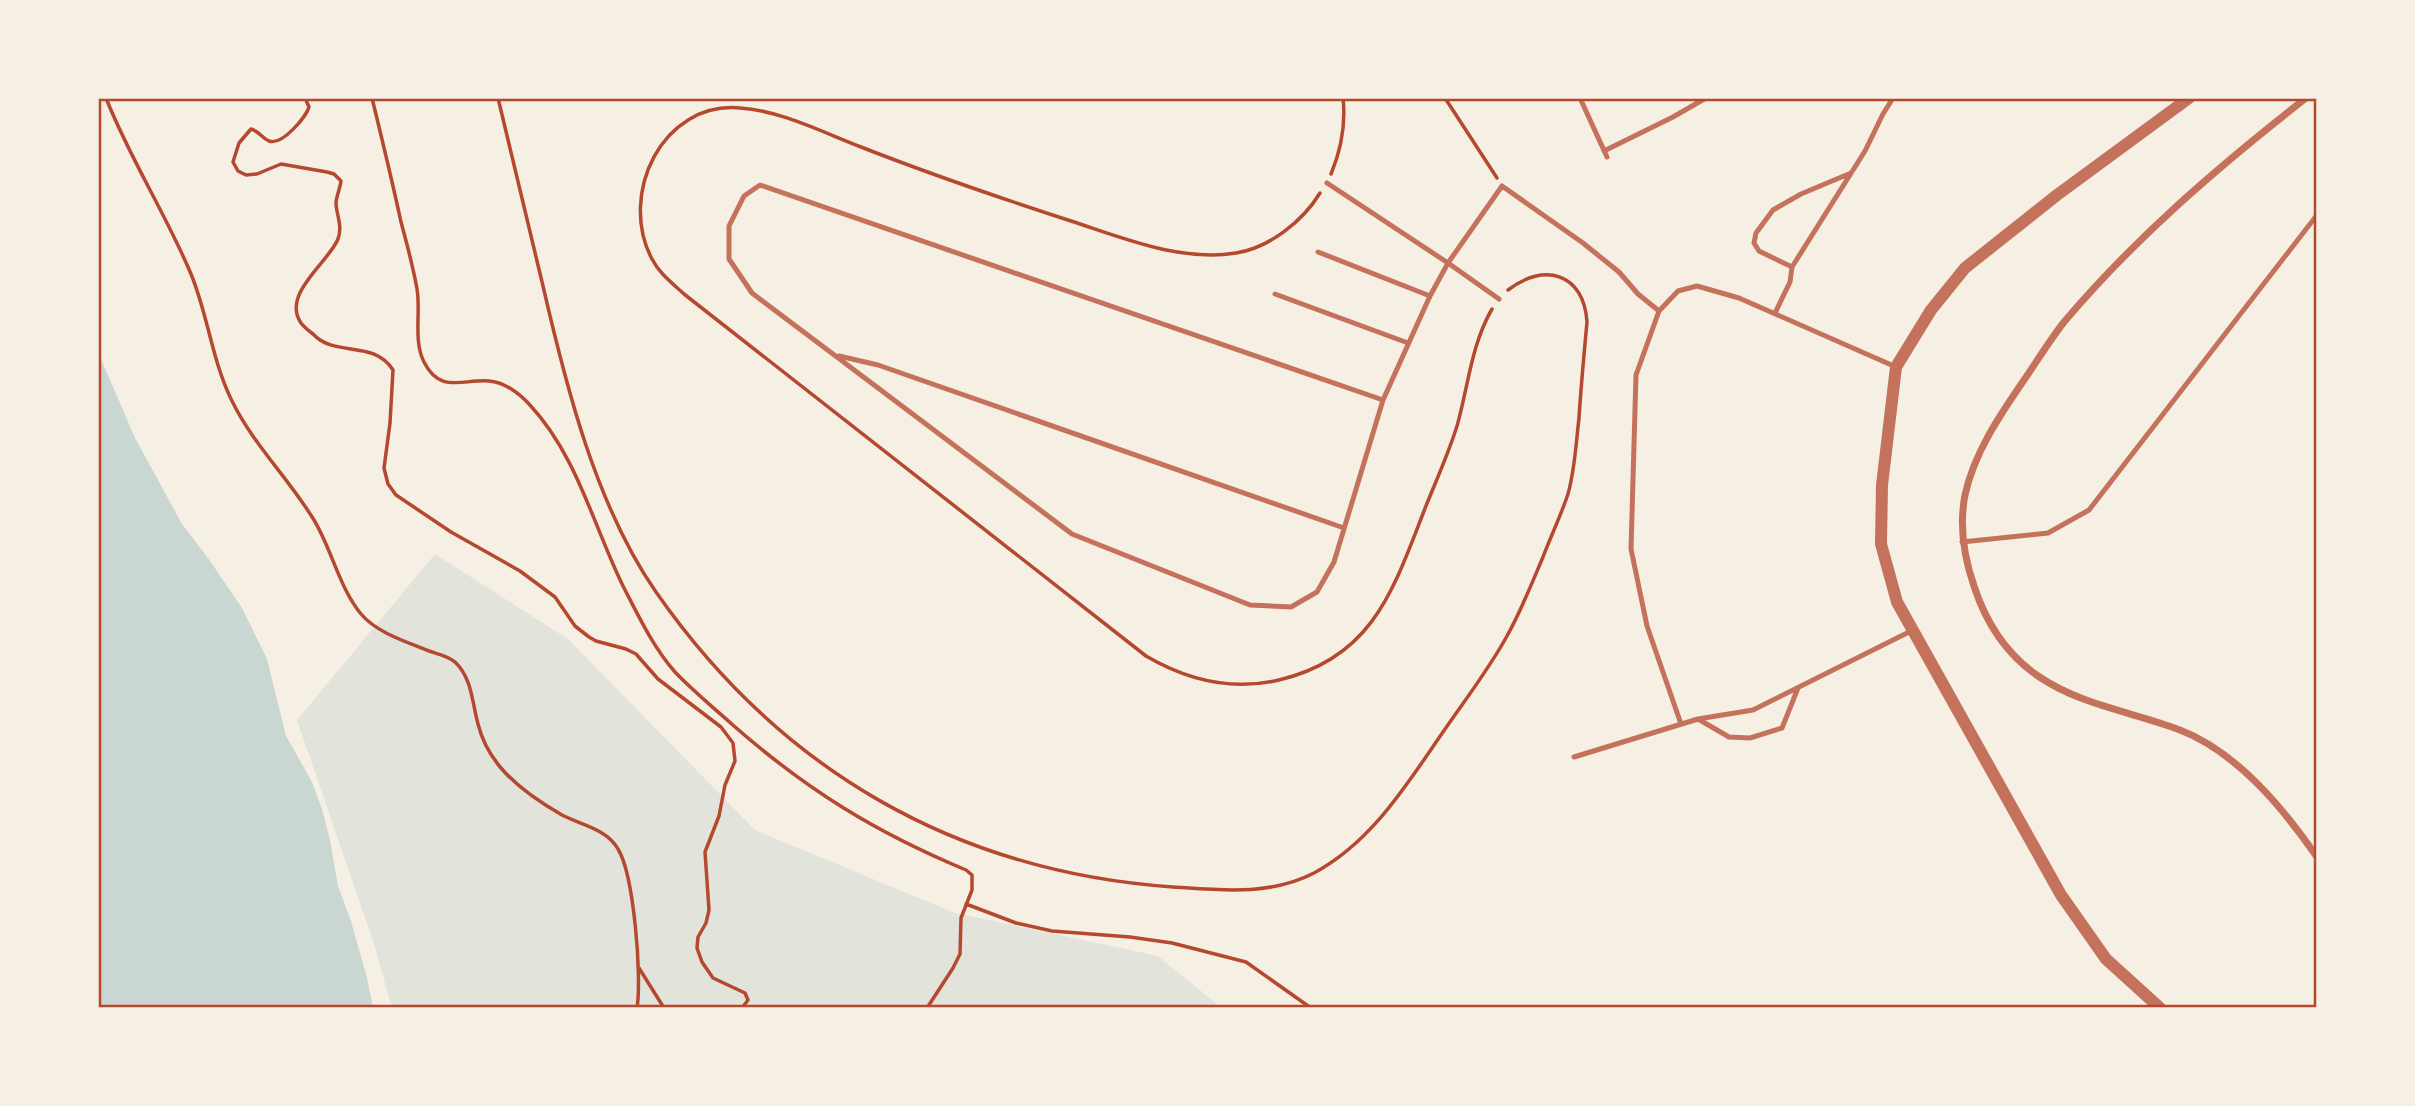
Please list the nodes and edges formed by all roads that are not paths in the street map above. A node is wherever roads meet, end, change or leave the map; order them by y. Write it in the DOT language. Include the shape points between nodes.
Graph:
graph roads {
  1 [pos="1580,98"];
  2 [pos="1706,98"];
  3 [pos="1893,98"];
  4 [pos="2189,98"];
  5 [pos="2306,98"];
  6 [pos="1852,173"];
  7 [pos="1327,183"];
  8 [pos="2317,215"];
  9 [pos="1318,252"];
  10 [pos="1448,263"];
  11 [pos="1793,267"];
  12 [pos="1275,294"];
  13 [pos="1430,296"];
  14 [pos="1499,299"];
  15 [pos="1659,311"];
  16 [pos="1775,313"];
  17 [pos="1408,342"];
  18 [pos="836,355"];
  19 [pos="1896,367"];
  20 [pos="1382,400"];
  21 [pos="1344,528"];
  22 [pos="1962,542"];
  23 [pos="1913,630"];
  24 [pos="1798,688"];
  25 [pos="1698,719"];
  26 [pos="1681,724"];
  27 [pos="1574,757"];
  28 [pos="2317,857"];
  29 [pos="2160,1008"];
  1 -- 2 [label="lane" via="1606,154"];
  3 -- 6 [label="lane"];
  4 -- 19 [label="street" via="1965,268 1931,310"];
  5 -- 22 [label="street" via="2184,197 2062,325 1984,442 1965,495"];
  6 -- 11 [label="lane"];
  6 -- 11 [label="lane" via="1773,210 1756,233 1754,243 1759,251"];
  7 -- 10 [label="lane"];
  8 -- 22 [label="lane" via="2089,510 2048,533"];
  9 -- 13 [label="lane"];
  10 -- 13 [label="lane"];
  10 -- 14 [label="lane"];
  10 -- 15 [label="lane" via="1502,186 1592,250"];
  11 -- 16 [label="lane"];
  12 -- 17 [label="lane"];
  13 -- 17 [label="lane"];
  15 -- 16 [label="lane" via="1678,291 1698,286"];
  15 -- 26 [label="lane" via="1636,375 1631,549 1647,626"];
  16 -- 19 [label="lane"];
  17 -- 20 [label="lane"];
  18 -- 20 [label="lane" via="752,293 729,259 729,226 744,196 760,185"];
  18 -- 21 [label="lane" via="878,365"];
  18 -- 21 [label="lane" via="1072,534 1250,605 1291,607 1317,592 1334,562"];
  19 -- 23 [label="street" via="1882,485 1881,544 1897,602"];
  20 -- 21 [label="lane"];
  22 -- 28 [label="street" via="1982,611 2007,650 2039,677 2074,696 2182,731 2220,752 2288,815"];
  23 -- 24 [label="lane"];
  23 -- 29 [label="street" via="2061,895 2106,959"];
  24 -- 25 [label="lane" via="1753,710"];
  24 -- 25 [label="lane" via="1782,728 1749,738 1729,737"];
  25 -- 26 [label="lane"];
  26 -- 27 [label="lane"];
}
